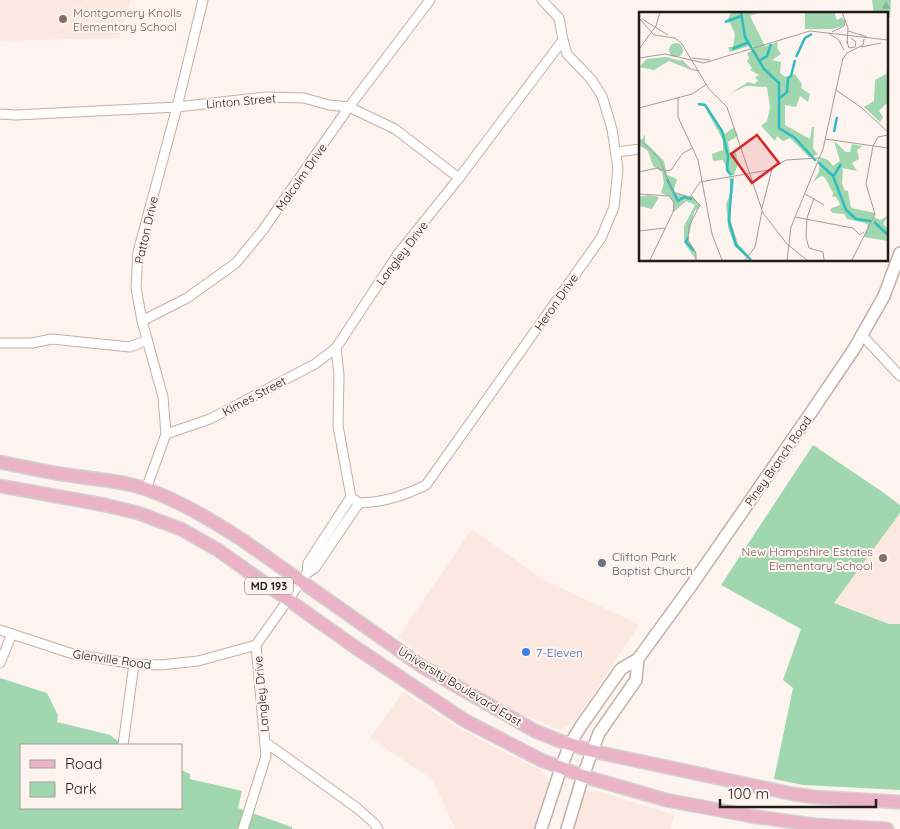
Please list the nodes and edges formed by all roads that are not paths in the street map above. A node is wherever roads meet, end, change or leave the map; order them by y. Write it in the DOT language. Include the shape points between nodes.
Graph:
graph roads {
  1 [pos="203,0"];
  2 [pos="430,0"];
  3 [pos="542,0"];
  4 [pos="563,40"];
  5 [pos="177,107"];
  6 [pos="350,107"];
  7 [pos="0,114"];
  8 [pos="639,149"];
  9 [pos="617,152"];
  10 [pos="459,178"];
  11 [pos="900,253"];
  12 [pos="142,321"];
  13 [pos="862,335"];
  14 [pos="147,340"];
  15 [pos="0,342"];
  16 [pos="336,348"];
  17 [pos="900,376"];
  18 [pos="166,434"];
  19 [pos="0,462"];
  20 [pos="0,486"];
  21 [pos="146,489"];
  22 [pos="355,500"];
  23 [pos="304,576"];
  24 [pos="289,599"];
  25 [pos="0,630"];
  26 [pos="12,634"];
  27 [pos="256,645"];
  28 [pos="638,659"];
  29 [pos="0,663"];
  30 [pos="134,664"];
  31 [pos="265,742"];
  32 [pos="123,744"];
  33 [pos="570,744"];
  34 [pos="592,751"];
  35 [pos="560,768"];
  36 [pos="583,776"];
  37 [pos="900,802"];
  38 [pos="815,827"];
  39 [pos="243,829"];
  40 [pos="378,829"];
  41 [pos="541,829"];
  42 [pos="567,829"];
  43 [pos="887,829"];
  1 -- 5 [label="street, Patton Drive"];
  2 -- 6 [label="street, Malcolm Drive"];
  3 -- 4 [label="street, Heron Drive" via="560,18"];
  4 -- 9 [label="street, Heron Drive" via="567,54 602,96"];
  4 -- 10 [label="street, Langley Drive"];
  5 -- 6 [label="street, Linton Street" via="266,97 304,98"];
  5 -- 7 [label="street, Linton Street"];
  5 -- 12 [label="street, Patton Drive" via="138,252 136,288"];
  6 -- 10 [label="street, Linton Street" via="395,129"];
  6 -- 12 [label="street, Malcolm Drive" via="236,263 187,298"];
  8 -- 9 [label="street"];
  9 -- 22 [label="street, Heron Drive" via="614,207 601,238 439,469 426,485 404,495 379,502"];
  10 -- 16 [label="street, Langley Drive" via="398,254"];
  11 -- 13 [label="main road, Piney Branch Road" via="884,296"];
  12 -- 14 [label="street, Patton Drive"];
  13 -- 17 [label="street"];
  13 -- 28 [label="main road, Piney Branch Road" via="787,448"];
  14 -- 15 [label="street" via="130,347 52,339 32,343"];
  14 -- 18 [label="street, Patton Drive" via="162,397"];
  16 -- 18 [label="street, Kimes Street" via="315,364 210,420"];
  16 -- 22 [label="street" via="340,375 338,426"];
  18 -- 21 [label="street, Patton Drive"];
  19 -- 21 [label="main road, University Boulevard East / MD 193"];
  20 -- 24 [label="main road, University Boulevard East / MD 193" via="105,504 181,529 218,550"];
  21 -- 23 [label="main road, University Boulevard East / MD 193" via="210,520"];
  22 -- 23 [label="street, Langley Drive" via="315,568"];
  23 -- 24 [label="street, Langley Drive"];
  23 -- 33 [label="main road, University Boulevard East / MD 193" via="423,667 516,721"];
  24 -- 27 [label="street, Langley Drive"];
  24 -- 35 [label="main road, University Boulevard East / MD 193" via="464,720"];
  25 -- 26 [label="street, Glenville Road"];
  26 -- 29 [label="street"];
  26 -- 30 [label="street, Glenville Road" via="73,654"];
  27 -- 30 [label="street, Glenville Road" via="198,661"];
  27 -- 31 [label="street, Langley Drive"];
  28 -- 33 [label="main road, Piney Branch Road" via="621,669"];
  28 -- 34 [label="main road, Piney Branch Road" via="636,680 599,733"];
  30 -- 32 [label="street"];
  31 -- 39 [label="street, Langley Drive" via="266,756"];
  31 -- 40 [label="street" via="357,808"];
  33 -- 34 [label="main road, University Boulevard East / MD 193"];
  33 -- 35 [label="main road, Piney Branch Road"];
  34 -- 36 [label="main road, Piney Branch Road"];
  34 -- 37 [label="main road, University Boulevard East / MD 193" via="815,797"];
  35 -- 36 [label="main road, University Boulevard East / MD 193"];
  35 -- 41 [label="main road, Piney Branch Road"];
  36 -- 38 [label="main road, University Boulevard East / MD 193" via="666,800"];
  36 -- 42 [label="main road, Piney Branch Road"];
  38 -- 43 [label="main road, University Boulevard East / MD 193"];
}
